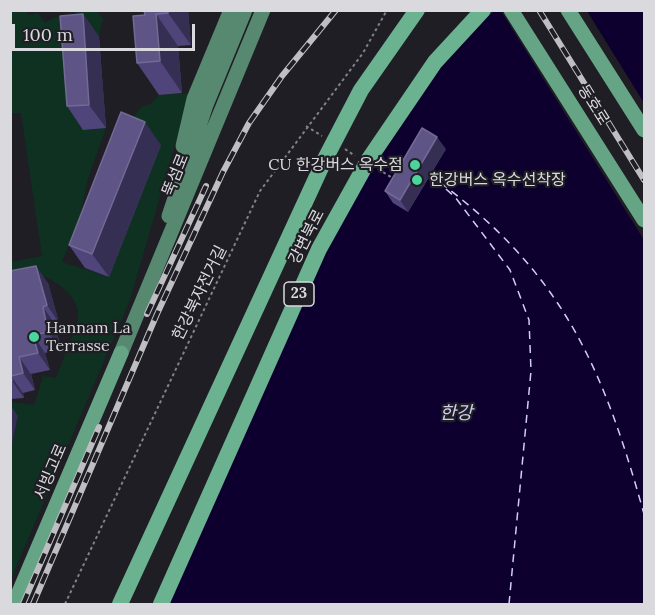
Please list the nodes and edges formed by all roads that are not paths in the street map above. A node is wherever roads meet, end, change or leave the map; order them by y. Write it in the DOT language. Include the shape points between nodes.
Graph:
graph roads {
  1 [pos="231,10"];
  2 [pos="244,10"];
  3 [pos="263,10"];
  4 [pos="417,10"];
  5 [pos="483,10"];
  6 [pos="512,10"];
  7 [pos="568,10"];
  8 [pos="645,130"];
  9 [pos="178,183"];
  10 [pos="645,220"];
  11 [pos="119,352"];
  12 [pos="10,597"];
  13 [pos="14,604"];
  14 [pos="120,604"];
  15 [pos="161,604"];
  1 -- 9 [label="main road" via="194,99"];
  2 -- 9 [label="main road, 뚝섬로"];
  3 -- 11 [label="main road, 뚝섬로"];
  4 -- 14 [label="highway, 강변북로 / 23" via="362,90 324,161"];
  5 -- 15 [label="highway, 강변북로 / 23" via="429,72 369,159 319,249"];
  6 -- 10 [label="main road, 동호로"];
  7 -- 8 [label="main road, 동호로"];
  9 -- 11 [label="main road, 뚝섬로" via="153,265"];
  11 -- 12 [label="main road, 서빙고로"];
  11 -- 13 [label="main road, 서빙고로"];
}
